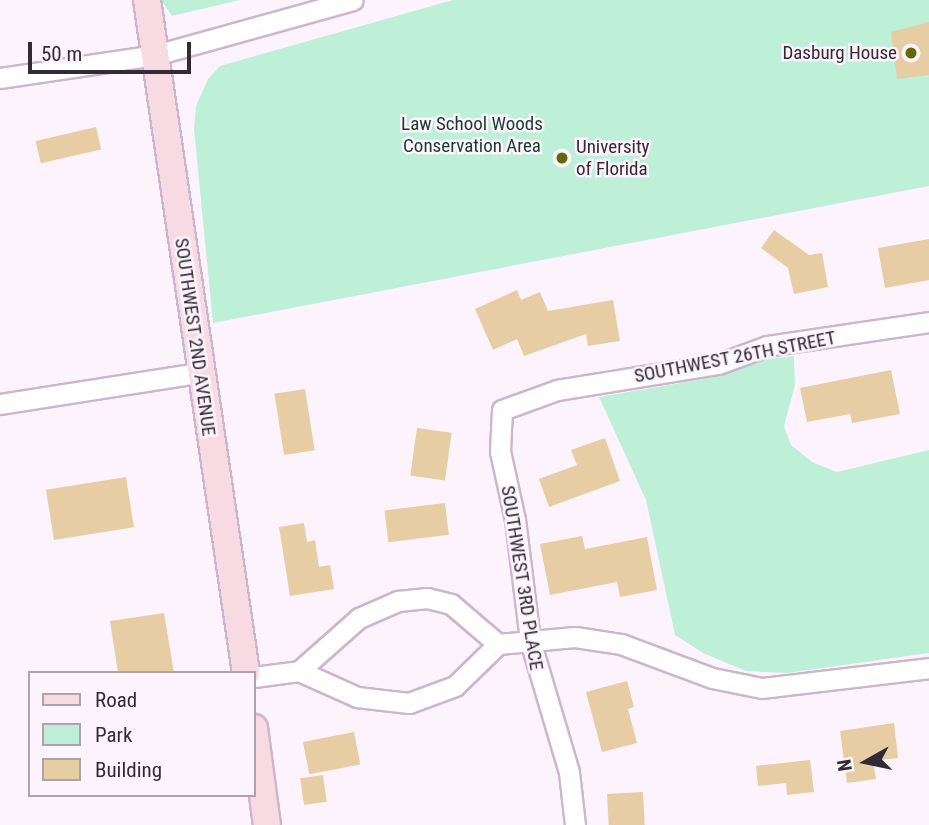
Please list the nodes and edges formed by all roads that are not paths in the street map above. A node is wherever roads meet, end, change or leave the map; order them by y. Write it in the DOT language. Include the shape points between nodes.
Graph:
graph roads {
  1 [pos="147,0"];
  2 [pos="353,0"];
  3 [pos="155,55"];
  4 [pos="0,79"];
  5 [pos="929,322"];
  6 [pos="200,373"];
  7 [pos="0,404"];
  8 [pos="502,410"];
  9 [pos="530,640"];
  10 [pos="498,644"];
  11 [pos="929,668"];
  12 [pos="246,671"];
  13 [pos="299,671"];
  14 [pos="256,677"];
  15 [pos="256,743"];
  16 [pos="267,825"];
  17 [pos="575,825"];
  1 -- 3 [label="main road, SOUTHWEST 2ND AVENUE"];
  2 -- 3 [label="street"];
  3 -- 4 [label="street"];
  3 -- 6 [label="main road, SOUTHWEST 2ND AVENUE"];
  5 -- 8 [label="street, SOUTHWEST 26TH STREET" via="766,346 718,364 556,390"];
  6 -- 7 [label="street"];
  6 -- 12 [label="main road, SOUTHWEST 2ND AVENUE"];
  8 -- 9 [label="street, SOUTHWEST 3RD PLACE" via="500,451 515,520"];
  9 -- 10 [label="street"];
  9 -- 11 [label="street" via="575,637 621,645 712,678 762,688"];
  9 -- 17 [label="street, SOUTHWEST 3RD PLACE" via="569,772"];
  10 -- 13 [label="street" via="455,686 409,702 370,700"];
  10 -- 13 [label="street" via="451,604 426,598 398,601 359,618"];
  13 -- 14 [label="street"];
  15 -- 16 [label="main road"];
}
